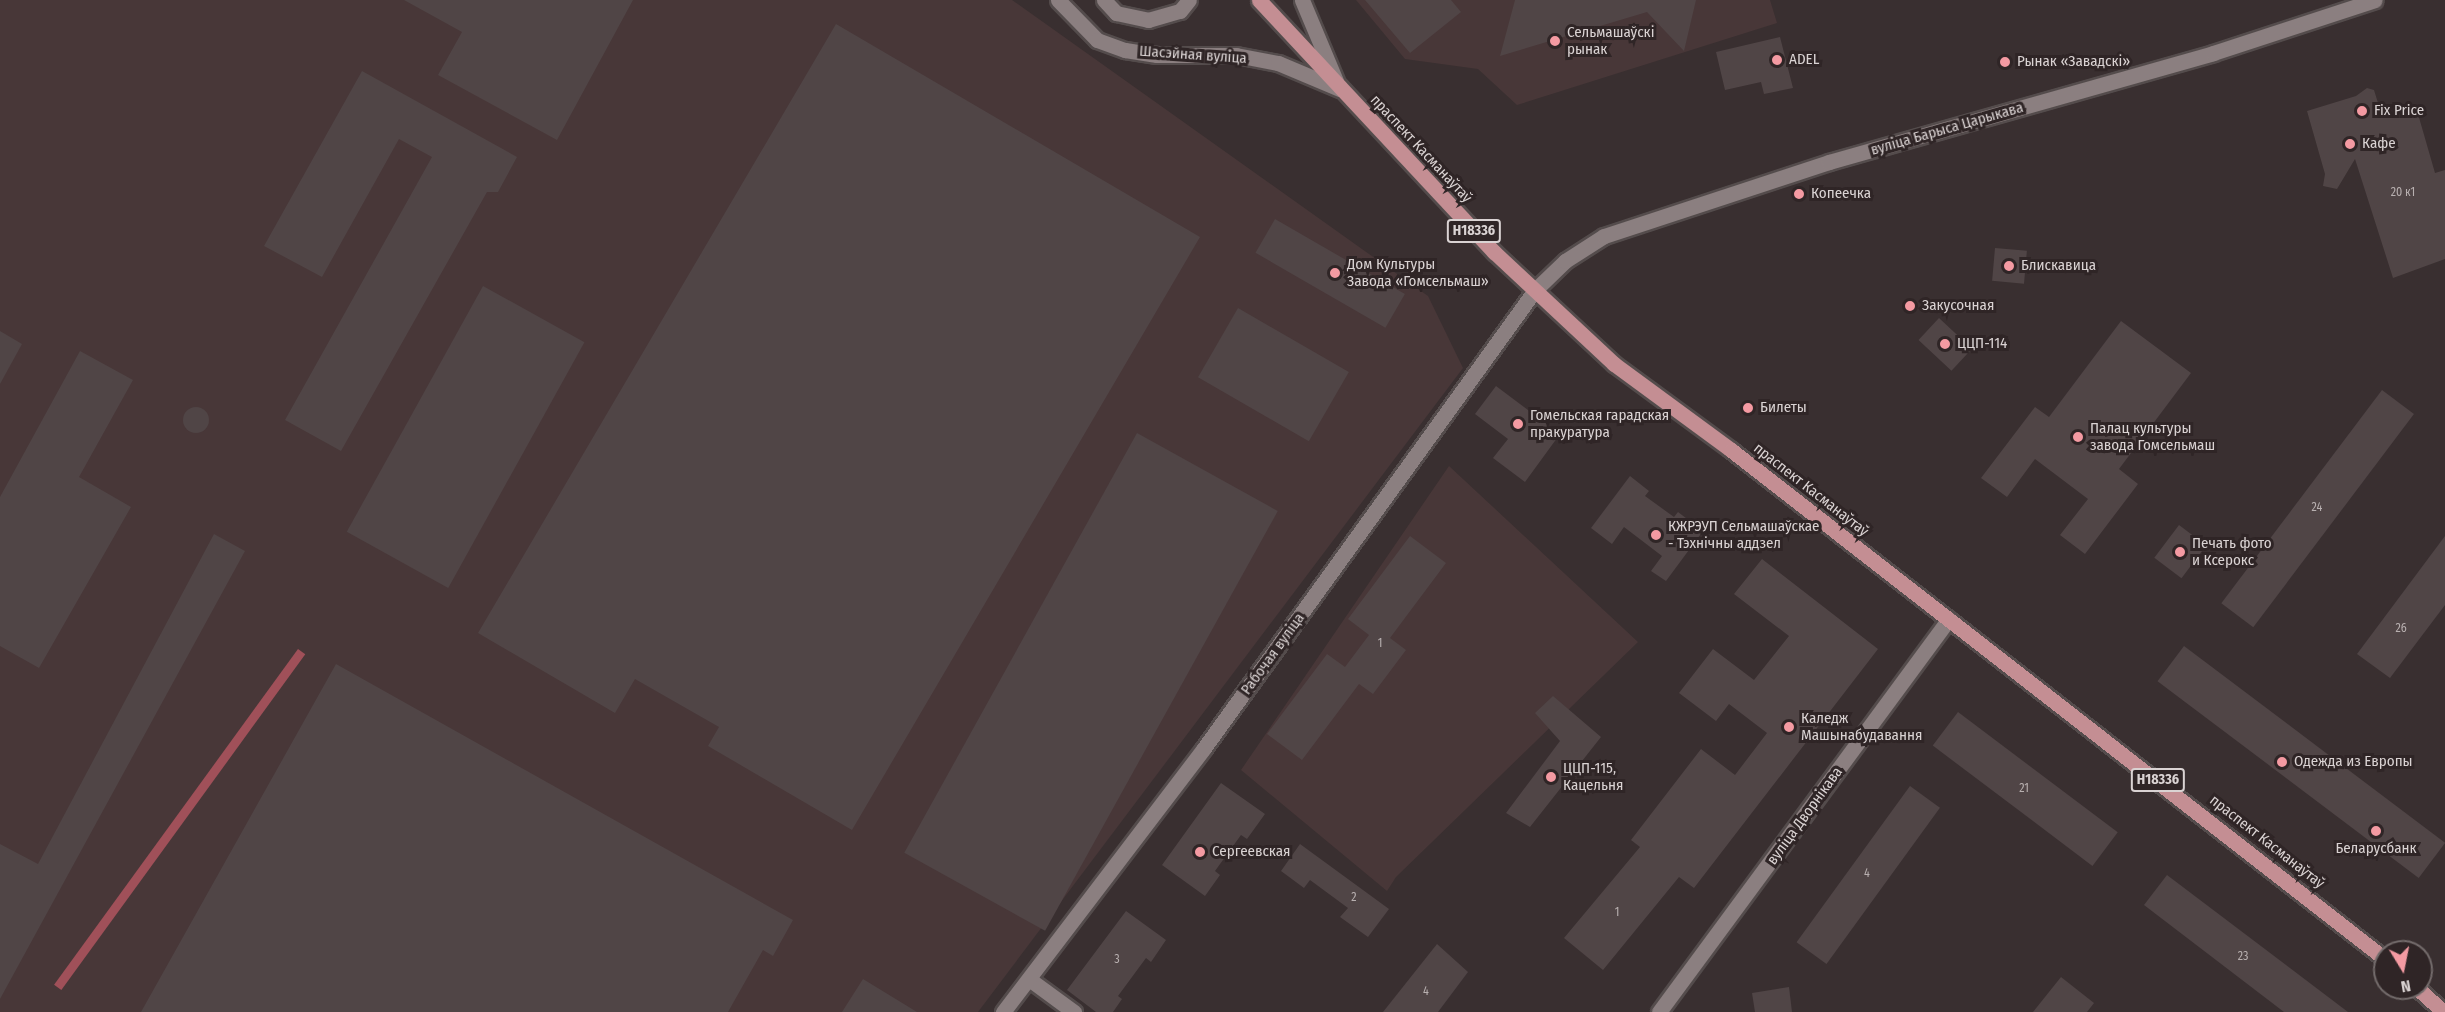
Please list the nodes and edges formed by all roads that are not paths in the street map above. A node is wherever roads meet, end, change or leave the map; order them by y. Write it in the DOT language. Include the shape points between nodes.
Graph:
graph roads {
  1 [pos="1058,0"];
  2 [pos="1104,0"];
  3 [pos="1189,0"];
  4 [pos="1260,0"];
  5 [pos="1302,0"];
  6 [pos="2374,0"];
  7 [pos="1340,89"];
  8 [pos="1535,290"];
  9 [pos="1948,619"];
  10 [pos="2373,950"];
  11 [pos="1029,979"];
  12 [pos="2430,1000"];
  13 [pos="1003,1012"];
  14 [pos="1074,1012"];
  15 [pos="1659,1012"];
  16 [pos="2444,1012"];
  1 -- 7 [label="street, Шасэйная вуліца" via="1097,40 1125,50 1157,55 1236,55 1278,63"];
  2 -- 3 [label="street, Шасэйная вуліца" via="1116,13 1148,20 1180,10"];
  4 -- 7 [label="main road, праспект Касманаўтаў"];
  5 -- 7 [label="street"];
  6 -- 8 [label="street, вуліца Барыса Царыкава" via="2213,52 1829,162 1604,236 1565,261"];
  7 -- 8 [label="main road, праспект Касманаўтаў / Н18336"];
  8 -- 9 [label="main road, праспект Касманаўтаў / Н18336" via="1627,375 1731,450"];
  8 -- 11 [label="street, Рабочая вуліца" via="1204,748"];
  9 -- 10 [label="main road, праспект Касманаўтаў / Н18336"];
  9 -- 15 [label="street, вуліца Дворнікава"];
  11 -- 13 [label="street, Рабочая вуліца"];
  11 -- 14 [label="street"];
  12 -- 16 [label="main road"];
}
